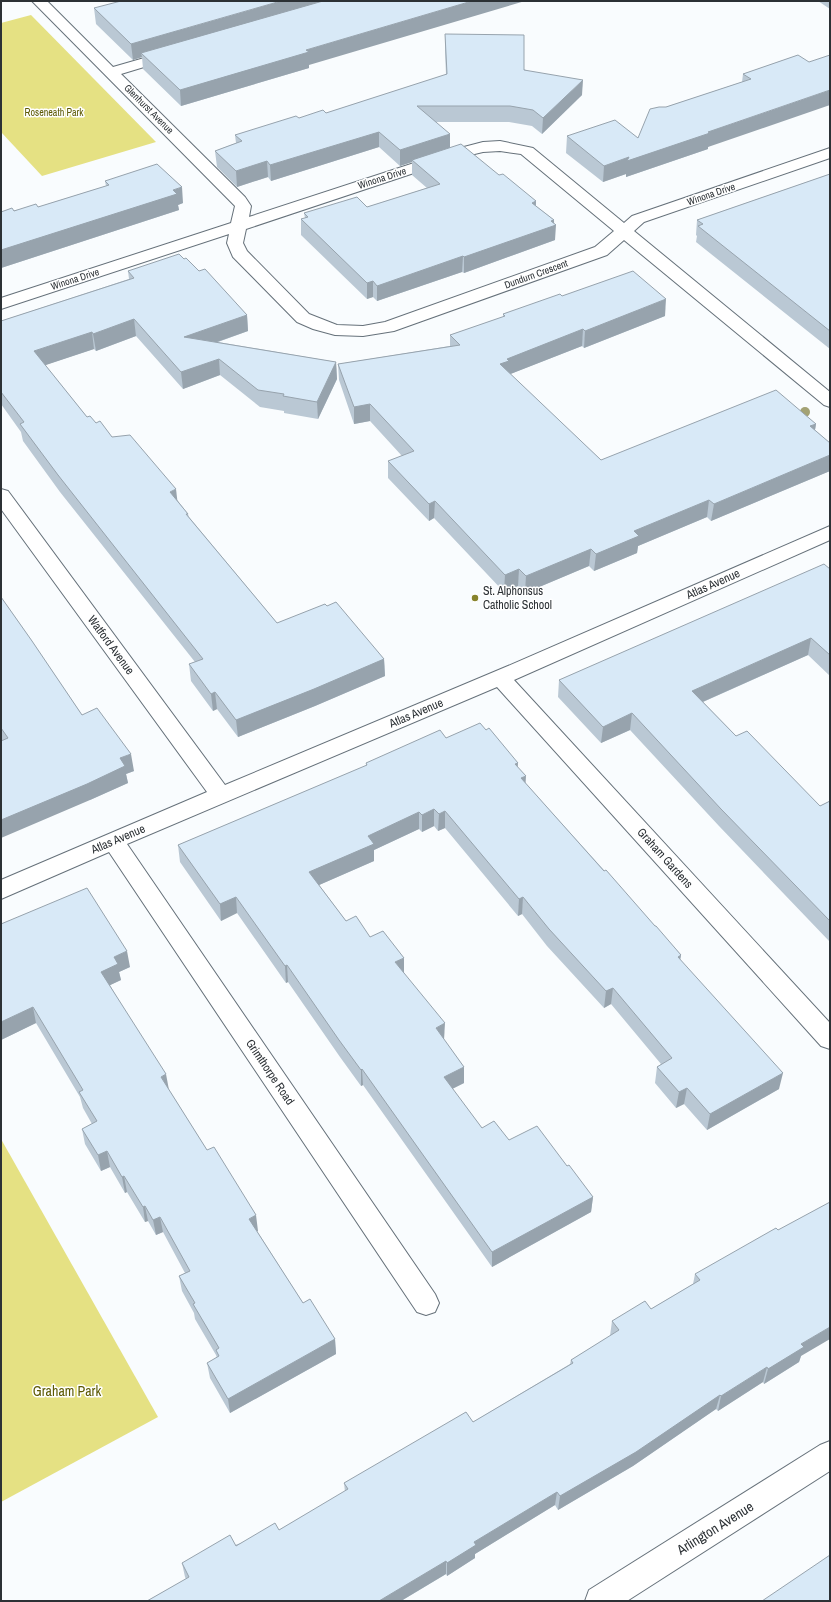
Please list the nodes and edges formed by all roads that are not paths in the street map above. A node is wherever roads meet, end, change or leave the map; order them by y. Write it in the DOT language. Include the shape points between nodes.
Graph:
graph roads {
  1 [pos="39,1"];
  2 [pos="184,51"];
  3 [pos="111,72"];
  4 [pos="830,153"];
  5 [pos="240,224"];
  6 [pos="624,231"];
  7 [pos="1,304"];
  8 [pos="830,401"];
  9 [pos="1,495"];
  10 [pos="830,532"];
  11 [pos="500,677"];
  12 [pos="221,795"];
  13 [pos="113,841"];
  14 [pos="1,890"];
  15 [pos="830,1039"];
  16 [pos="426,1303"];
  17 [pos="830,1455"];
  18 [pos="600,1601"];
  1 -- 3 [label="street, Glenhurst Avenue"];
  2 -- 3 [label="street"];
  3 -- 5 [label="street, Glenhurst Avenue" via="240,200 243,206"];
  4 -- 6 [label="street, Winona Drive" via="638,219"];
  5 -- 6 [label="street, Winona Drive" via="480,146 492,145 515,147 527,152"];
  5 -- 6 [label="street, Dundurn Crescent" via="235,243 239,253 303,318 349,331 388,327 601,251"];
  5 -- 7 [label="street, Winona Drive"];
  6 -- 8 [label="street"];
  9 -- 12 [label="street, Watford Avenue"];
  10 -- 11 [label="street, Atlas Avenue"];
  11 -- 12 [label="street, Atlas Avenue"];
  11 -- 15 [label="street, Graham Gardens"];
  12 -- 13 [label="street, Atlas Avenue"];
  13 -- 14 [label="street, Atlas Avenue"];
  13 -- 16 [label="street, Grimthorpe Road"];
  17 -- 18 [label="street, Arlington Avenue"];
}
